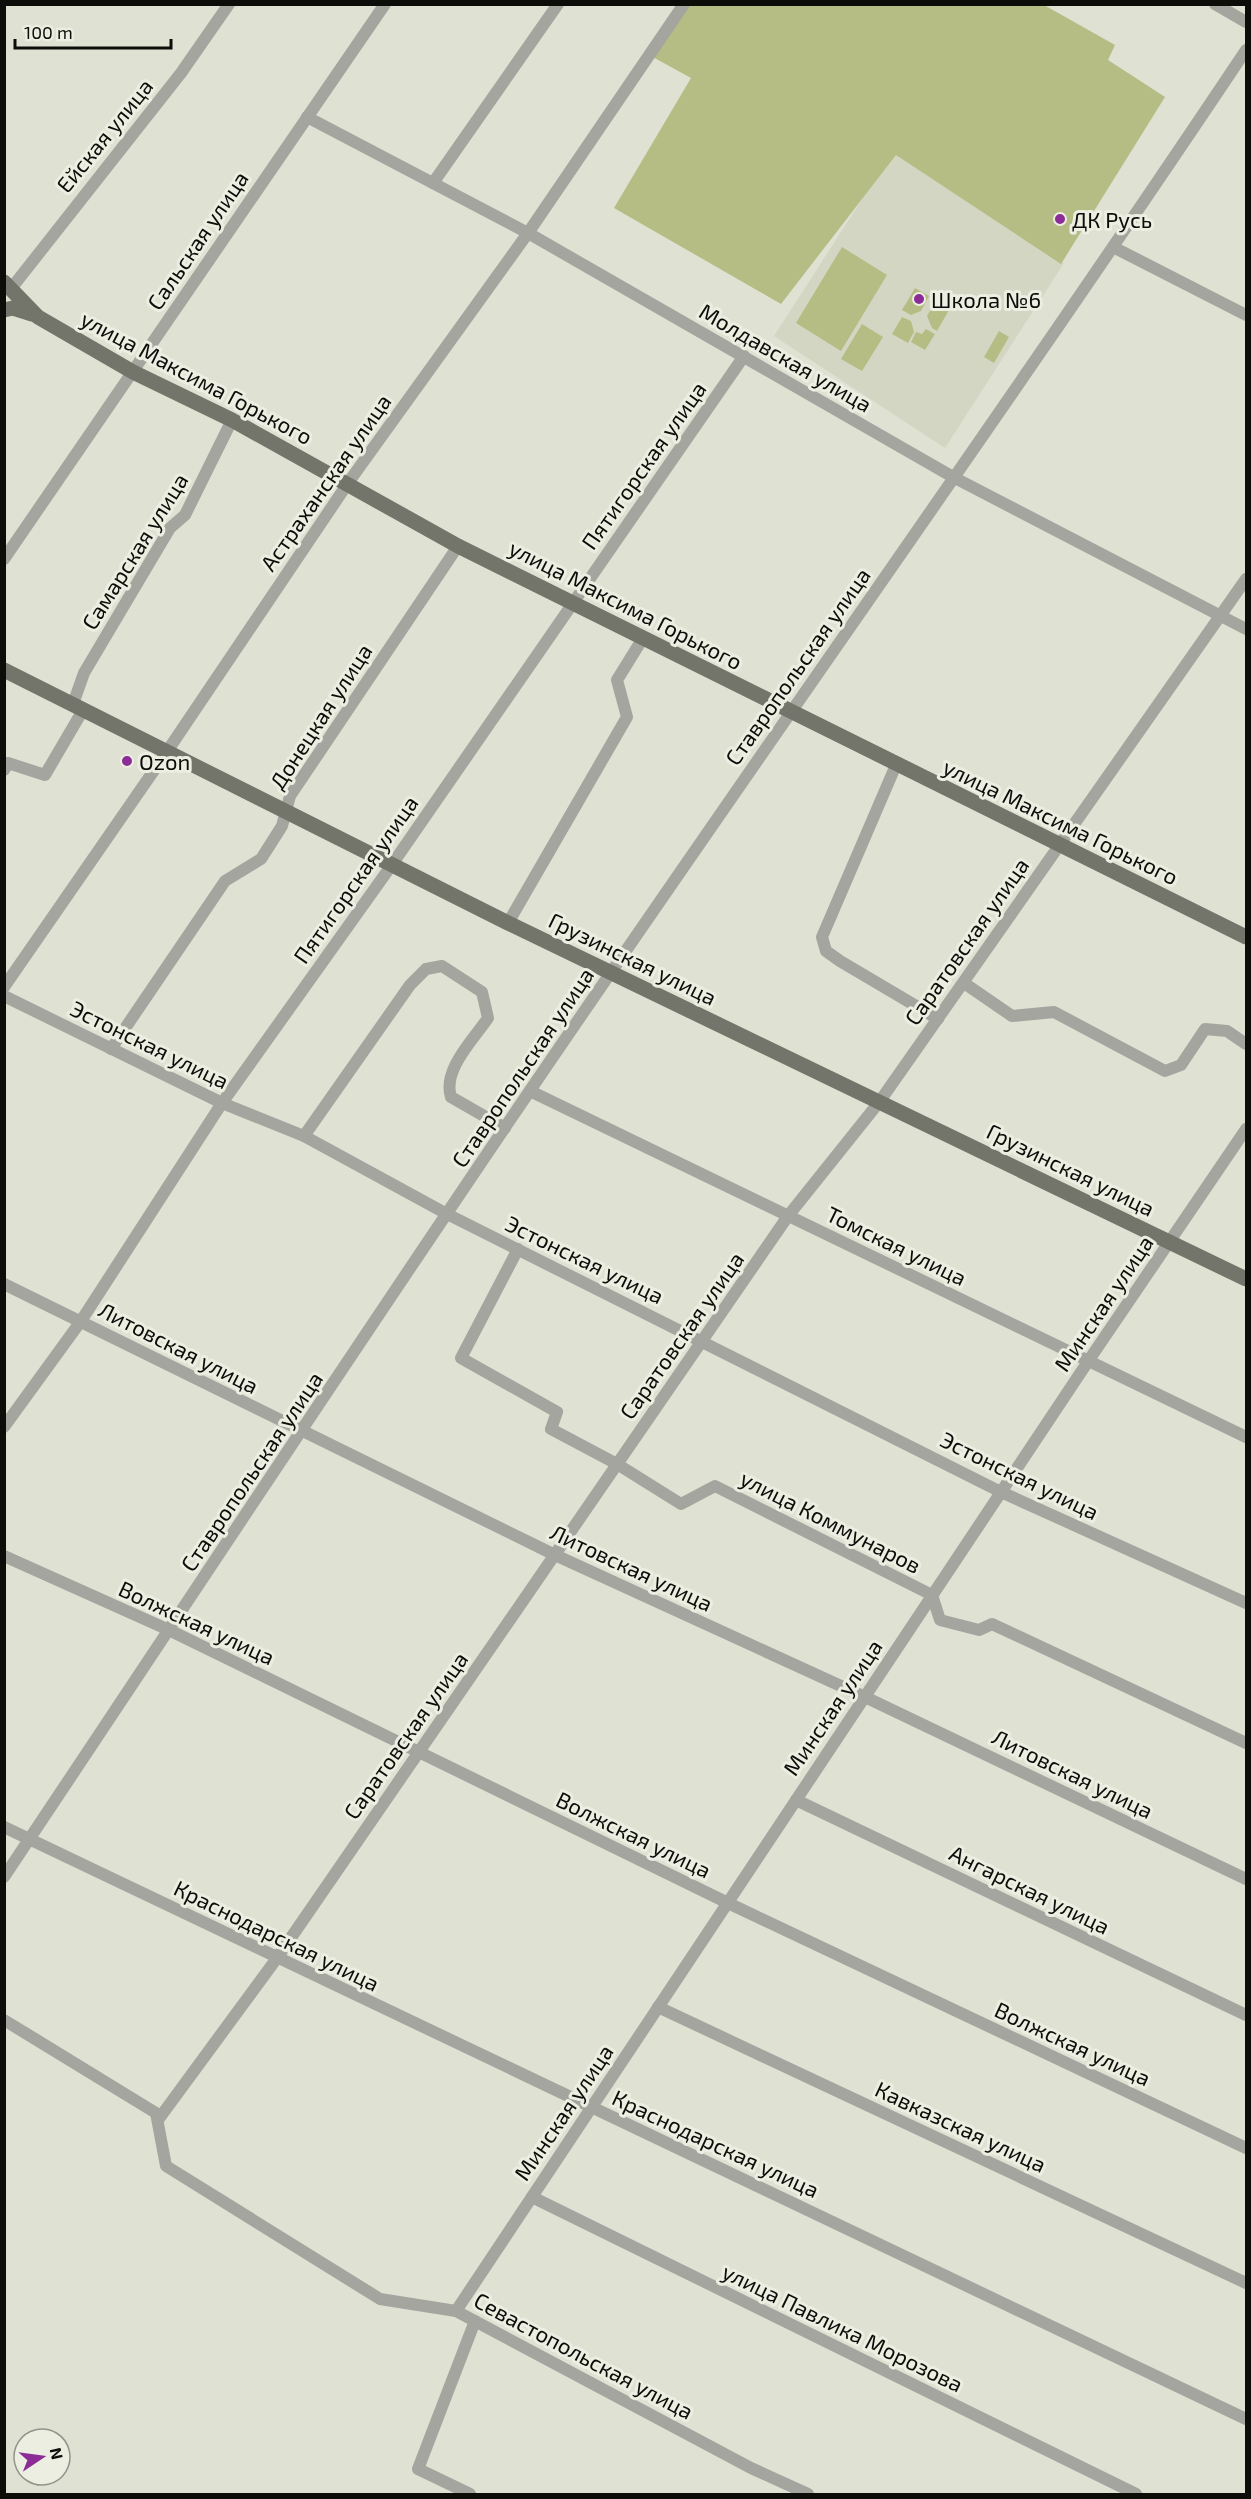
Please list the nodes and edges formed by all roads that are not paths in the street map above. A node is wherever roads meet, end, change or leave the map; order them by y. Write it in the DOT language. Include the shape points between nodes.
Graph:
graph roads {
  1 [pos="229,4"];
  2 [pos="385,4"];
  3 [pos="558,4"];
  4 [pos="684,4"];
  5 [pos="1215,4"];
  6 [pos="1246,22"];
  7 [pos="1246,50"];
  8 [pos="307,117"];
  9 [pos="433,183"];
  10 [pos="528,233"];
  11 [pos="1115,248"];
  12 [pos="7,286"];
  13 [pos="4,309"];
  14 [pos="1246,315"];
  15 [pos="38,317"];
  16 [pos="744,356"];
  17 [pos="133,372"];
  18 [pos="232,420"];
  19 [pos="953,477"];
  20 [pos="348,483"];
  21 [pos="458,546"];
  22 [pos="4,559"];
  23 [pos="1246,579"];
  24 [pos="573,603"];
  25 [pos="1220,616"];
  26 [pos="1246,629"];
  27 [pos="643,638"];
  28 [pos="4,670"];
  29 [pos="78,707"];
  30 [pos="791,712"];
  31 [pos="166,753"];
  32 [pos="896,765"];
  33 [pos="4,770"];
  34 [pos="285,813"];
  35 [pos="1059,845"];
  36 [pos="391,866"];
  37 [pos="508,923"];
  38 [pos="1246,937"];
  39 [pos="612,973"];
  40 [pos="964,983"];
  41 [pos="4,987"];
  42 [pos="4,996"];
  43 [pos="938,1019"];
  44 [pos="1246,1044"];
  45 [pos="111,1049"];
  46 [pos="530,1091"];
  47 [pos="880,1101"];
  48 [pos="222,1103"];
  49 [pos="505,1128"];
  50 [pos="1246,1129"];
  51 [pos="304,1136"];
  52 [pos="447,1214"];
  53 [pos="789,1216"];
  54 [pos="1170,1242"];
  55 [pos="518,1250"];
  56 [pos="1246,1279"];
  57 [pos="4,1284"];
  58 [pos="81,1321"];
  59 [pos="702,1341"];
  60 [pos="1089,1360"];
  61 [pos="4,1427"];
  62 [pos="302,1432"];
  63 [pos="1246,1437"];
  64 [pos="617,1464"];
  65 [pos="1001,1492"];
  66 [pos="555,1555"];
  67 [pos="4,1556"];
  68 [pos="932,1595"];
  69 [pos="1246,1603"];
  70 [pos="169,1630"];
  71 [pos="865,1697"];
  72 [pos="1246,1743"];
  73 [pos="419,1753"];
  74 [pos="796,1800"];
  75 [pos="4,1827"];
  76 [pos="30,1839"];
  77 [pos="4,1877"];
  78 [pos="1246,1879"];
  79 [pos="728,1903"];
  80 [pos="277,1958"];
  81 [pos="658,2007"];
  82 [pos="1246,2015"];
  83 [pos="4,2020"];
  84 [pos="591,2107"];
  85 [pos="158,2120"];
  86 [pos="1246,2148"];
  87 [pos="532,2197"];
  88 [pos="1246,2283"];
  89 [pos="456,2311"];
  90 [pos="475,2321"];
  91 [pos="1246,2419"];
  92 [pos="446,2489"];
  93 [pos="470,2494"];
  94 [pos="808,2494"];
  95 [pos="1136,2494"];
  1 -- 12 [label="street, Ейская улица" via="181,73"];
  2 -- 8 [label="street, Сальская улица"];
  3 -- 9 [label="street"];
  4 -- 10 [label="street, Астраханская улица"];
  5 -- 6 [label="street"];
  7 -- 11 [label="street, Ставропольская улица"];
  8 -- 9 [label="street, Молдавская улица"];
  8 -- 17 [label="street, Сальская улица"];
  9 -- 10 [label="street, Молдавская улица"];
  10 -- 16 [label="street, Молдавская улица"];
  10 -- 20 [label="street, Астраханская улица"];
  11 -- 14 [label="street"];
  11 -- 19 [label="street, Ставропольская улица"];
  12 -- 15 [label="main road, улица Максима Горького"];
  13 -- 15 [label="main road" via="24,310"];
  15 -- 17 [label="main road, улица Максима Горького"];
  16 -- 19 [label="street, Молдавская улица"];
  16 -- 24 [label="street, Пятигорская улица"];
  17 -- 18 [label="main road, улица Максима Горького"];
  17 -- 22 [label="street, Сальская улица"];
  18 -- 20 [label="main road, улица Максима Горького"];
  18 -- 29 [label="street, Самарская улица" via="185,514 170,528 84,673"];
  19 -- 25 [label="street, Молдавская улица"];
  19 -- 30 [label="street, Ставропольская улица"];
  20 -- 21 [label="main road, улица Максима Горького"];
  20 -- 31 [label="street, Астраханская улица"];
  21 -- 24 [label="main road, улица Максима Горького"];
  21 -- 34 [label="street, Донецкая улица" via="290,796"];
  23 -- 25 [label="street, Саратовская улица"];
  24 -- 27 [label="main road, улица Максима Горького"];
  24 -- 36 [label="street, Пятигорская улица"];
  25 -- 26 [label="street, Молдавская улица"];
  25 -- 35 [label="street, Саратовская улица"];
  27 -- 30 [label="main road, улица Максима Горького"];
  27 -- 37 [label="street" via="617,680 627,717"];
  28 -- 29 [label="main road, Грузинская улица"];
  29 -- 31 [label="main road, Грузинская улица"];
  29 -- 33 [label="street, Самарская улица" via="45,775 8,763"];
  30 -- 32 [label="main road, улица Максима Горького"];
  30 -- 39 [label="street, Ставропольская улица"];
  31 -- 34 [label="main road, Грузинская улица"];
  31 -- 41 [label="street, Астраханская улица"];
  32 -- 35 [label="main road, улица Максима Горького"];
  32 -- 43 [label="street" via="822,937 826,951 840,961"];
  34 -- 36 [label="main road, Грузинская улица"];
  34 -- 45 [label="street, Донецкая улица" via="282,826 261,859 225,881"];
  35 -- 38 [label="main road, улица Максима Горького"];
  35 -- 40 [label="street, Саратовская улица"];
  36 -- 37 [label="main road, Грузинская улица"];
  36 -- 48 [label="street, Пятигорская улица"];
  37 -- 39 [label="main road, Грузинская улица"];
  39 -- 46 [label="street, Ставропольская улица"];
  39 -- 47 [label="main road, Грузинская улица"];
  40 -- 43 [label="street, Саратовская улица"];
  40 -- 44 [label="street" via="1012,1016 1054,1012 1165,1071 1181,1065 1205,1029 1227,1031"];
  42 -- 45 [label="street, Эстонская улица"];
  43 -- 47 [label="street, Саратовская улица"];
  45 -- 48 [label="street, Эстонская улица"];
  46 -- 49 [label="street, Ставропольская улица"];
  46 -- 53 [label="street, Томская улица"];
  47 -- 53 [label="street, Саратовская улица"];
  47 -- 54 [label="main road, Грузинская улица"];
  48 -- 51 [label="street, Эстонская улица"];
  48 -- 58 [label="street, Пятигорская улица"];
  49 -- 51 [label="street" via="451,1097 448,1087 452,1072 488,1018 482,992 442,966 426,969 410,985"];
  49 -- 52 [label="street, Ставропольская улица"];
  50 -- 54 [label="street, Минская улица"];
  51 -- 52 [label="street, Эстонская улица"];
  52 -- 55 [label="street, Эстонская улица"];
  52 -- 62 [label="street, Ставропольская улица"];
  53 -- 59 [label="street, Саратовская улица"];
  53 -- 60 [label="street, Томская улица"];
  54 -- 56 [label="main road, Грузинская улица"];
  54 -- 60 [label="street, Минская улица"];
  55 -- 59 [label="street, Эстонская улица"];
  55 -- 64 [label="street, улица Коммунаров" via="461,1358 557,1412 551,1429"];
  57 -- 58 [label="street, Литовская улица"];
  58 -- 61 [label="street, Пятигорская улица"];
  58 -- 62 [label="street, Литовская улица"];
  59 -- 64 [label="street, Саратовская улица"];
  59 -- 65 [label="street, Эстонская улица"];
  60 -- 63 [label="street, Томская улица"];
  60 -- 65 [label="street, Минская улица"];
  62 -- 66 [label="street, Литовская улица"];
  62 -- 70 [label="street, Ставропольская улица"];
  64 -- 66 [label="street, Саратовская улица"];
  64 -- 68 [label="street, улица Коммунаров" via="681,1504 715,1486"];
  65 -- 68 [label="street, Минская улица"];
  65 -- 69 [label="street, Эстонская улица"];
  66 -- 71 [label="street, Литовская улица"];
  66 -- 73 [label="street, Саратовская улица"];
  67 -- 70 [label="street, Волжская улица"];
  68 -- 71 [label="street, Минская улица"];
  68 -- 72 [label="street, улица Коммунаров" via="940,1620 979,1630 992,1624"];
  70 -- 73 [label="street, Волжская улица"];
  70 -- 76 [label="street, Ставропольская улица"];
  71 -- 74 [label="street, Минская улица"];
  71 -- 78 [label="street, Литовская улица"];
  73 -- 79 [label="street, Волжская улица"];
  73 -- 80 [label="street, Саратовская улица"];
  74 -- 79 [label="street, Минская улица"];
  74 -- 82 [label="street, Ангарская улица"];
  75 -- 76 [label="street, Краснодарская улица"];
  76 -- 77 [label="street, Ставропольская улица"];
  76 -- 80 [label="street, Краснодарская улица"];
  79 -- 81 [label="street, Минская улица"];
  79 -- 86 [label="street, Волжская улица"];
  80 -- 84 [label="street, Краснодарская улица"];
  80 -- 85 [label="street, Саратовская улица"];
  81 -- 84 [label="street, Минская улица"];
  81 -- 88 [label="street, Кавказская улица"];
  83 -- 85 [label="street" via="156,2114"];
  84 -- 87 [label="street, Минская улица"];
  84 -- 91 [label="street, Краснодарская улица"];
  85 -- 89 [label="street, Севастопольская улица" via="166,2166 380,2299"];
  87 -- 89 [label="street, Минская улица"];
  87 -- 95 [label="street, улица Павлика Морозова"];
  89 -- 90 [label="street, Севастопольская улица"];
  90 -- 92 [label="street" via="418,2469"];
  90 -- 94 [label="street, Севастопольская улица" via="751,2468"];
  92 -- 93 [label="street"];
}
